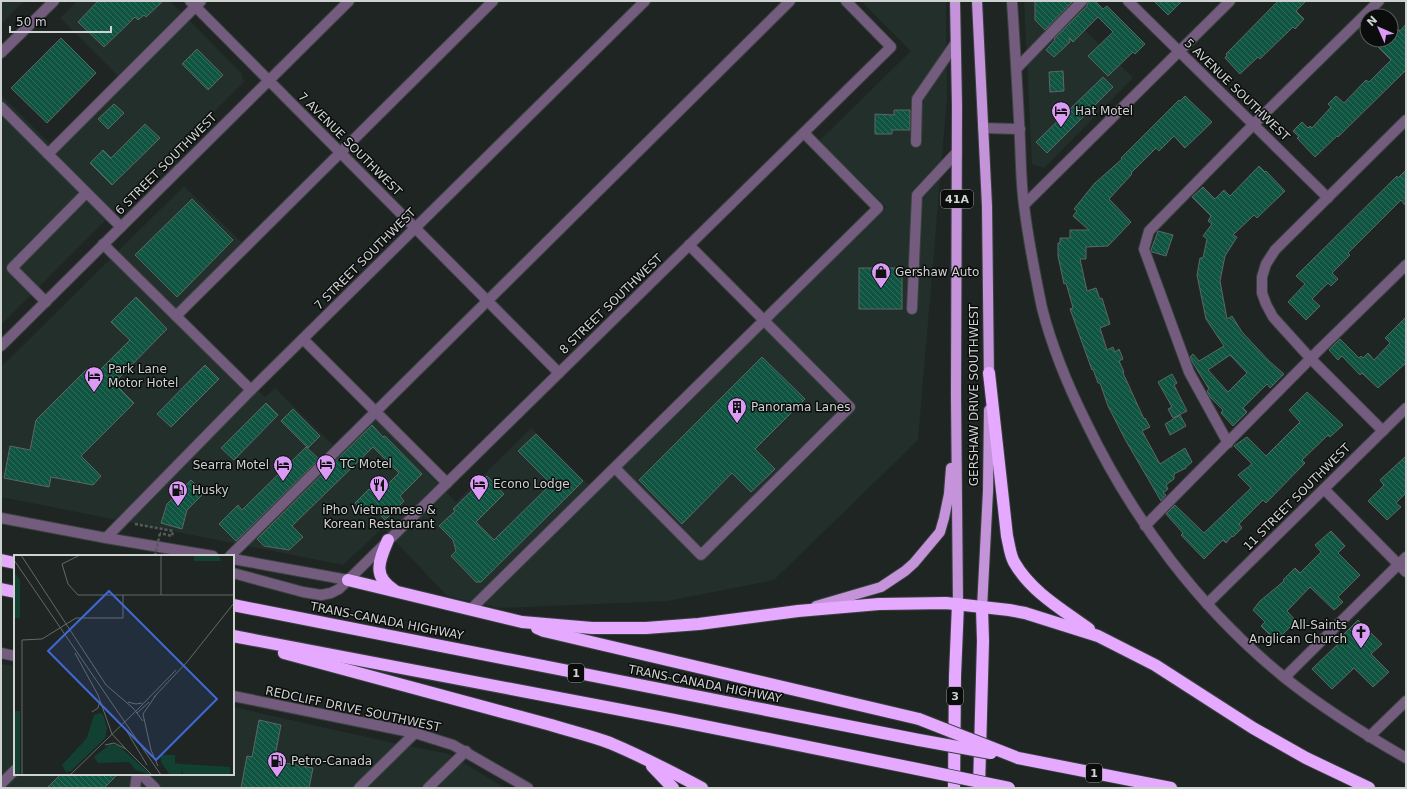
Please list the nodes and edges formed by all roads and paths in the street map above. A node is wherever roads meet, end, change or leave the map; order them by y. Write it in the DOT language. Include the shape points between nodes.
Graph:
graph roads {
  1 [pos="54,1"];
  2 [pos="349,1"];
  3 [pos="493,1"];
  4 [pos="645,1"];
  5 [pos="790,1"];
  6 [pos="846,1"];
  7 [pos="955,1"];
  8 [pos="977,1"];
  9 [pos="1012,1"];
  10 [pos="1082,1"];
  11 [pos="1128,1"];
  12 [pos="1230,1"];
  13 [pos="1379,1"];
  14 [pos="195,3"];
  15 [pos="955,44"];
  16 [pos="1178,51"];
  17 [pos="1,53"];
  18 [pos="1017,68"];
  19 [pos="269,80"];
  20 [pos="1,107"];
  21 [pos="1406,120"];
  22 [pos="1253,125"];
  23 [pos="984,128"];
  24 [pos="1020,129"];
  25 [pos="804,133"];
  26 [pos="916,142"];
  27 [pos="957,152"];
  28 [pos="340,153"];
  29 [pos="48,154"];
  30 [pos="86,192"];
  31 [pos="1328,198"];
  32 [pos="1024,205"];
  33 [pos="121,227"];
  34 [pos="415,228"];
  35 [pos="103,244"];
  36 [pos="690,245"];
  37 [pos="1406,265"];
  38 [pos="488,301"];
  39 [pos="46,302"];
  40 [pos="912,309"];
  41 [pos="176,316"];
  42 [pos="764,321"];
  43 [pos="303,339"];
  44 [pos="1,346"];
  45 [pos="1311,359"];
  46 [pos="559,373"];
  47 [pos="989,373"];
  48 [pos="251,390"];
  49 [pos="956,396"];
  50 [pos="1406,408"];
  51 [pos="376,412"];
  52 [pos="1383,430"];
  53 [pos="1228,443"];
  54 [pos="615,468"];
  55 [pos="447,483"];
  56 [pos="1324,488"];
  57 [pos="1,518"];
  58 [pos="122,521"];
  59 [pos="1145,526"];
  60 [pos="106,538"];
  61 [pos="388,540"];
  62 [pos="155,555"];
  63 [pos="168,555"];
  64 [pos="207,555"];
  65 [pos="231,555"];
  66 [pos="1,560"];
  67 [pos="234,560"];
  68 [pos="14,563"];
  69 [pos="1404,565"];
  70 [pos="234,573"];
  71 [pos="348,580"];
  72 [pos="1,589"];
  73 [pos="14,592"];
  74 [pos="397,592"];
  75 [pos="958,604"];
  76 [pos="1207,604"];
  77 [pos="234,606"];
  78 [pos="982,608"];
  79 [pos="470,610"];
  80 [pos="798,611"];
  81 [pos="522,622"];
  82 [pos="234,636"];
  83 [pos="1098,636"];
  84 [pos="234,639"];
  85 [pos="1,654"];
  86 [pos="14,656"];
  87 [pos="1285,678"];
  88 [pos="234,696"];
  89 [pos="1406,700"];
  90 [pos="415,733"];
  91 [pos="1369,737"];
  92 [pos="466,751"];
  93 [pos="1018,758"];
  94 [pos="1406,758"];
  95 [pos="646,759"];
  96 [pos="14,771"];
  97 [pos="137,775"];
  98 [pos="142,775"];
  99 [pos="1,784"];
  100 [pos="135,788"];
  101 [pos="155,788"];
  102 [pos="359,788"];
  103 [pos="428,788"];
  104 [pos="528,788"];
  105 [pos="673,788"];
  106 [pos="702,788"];
  107 [pos="954,788"];
  108 [pos="979,788"];
  109 [pos="1009,788"];
  110 [pos="1171,788"];
  111 [pos="1369,788"];
  1 -- 17 [label="street"];
  2 -- 19 [label="street, 6 STREET SOUTHWEST"];
  3 -- 28 [label="street"];
  4 -- 34 [label="street, 7 STREET SOUTHWEST"];
  5 -- 38 [label="street"];
  6 -- 25 [label="street, 8 STREET SOUTHWEST" via="891,47"];
  7 -- 15 [label="main road, GERSHAW DRIVE SOUTHWEST / 41A"];
  8 -- 23 [label="main road, GERSHAW DRIVE SOUTHWEST / 41A"];
  9 -- 18 [label="street"];
  10 -- 18 [label="street"];
  11 -- 16 [label="street, 5 AVENUE SOUTHWEST"];
  12 -- 16 [label="street"];
  13 -- 22 [label="street"];
  14 -- 19 [label="street, 7 AVENUE SOUTHWEST"];
  14 -- 29 [label="street"];
  15 -- 26 [label="street" via="917,99"];
  15 -- 27 [label="main road, GERSHAW DRIVE SOUTHWEST / 41A"];
  16 -- 22 [label="street, 5 AVENUE SOUTHWEST"];
  16 -- 32 [label="street"];
  18 -- 24 [label="street"];
  19 -- 28 [label="street, 7 AVENUE SOUTHWEST"];
  19 -- 33 [label="street, 6 STREET SOUTHWEST"];
  20 -- 29 [label="street"];
  21 -- 31 [label="street"];
  22 -- 31 [label="street, 5 AVENUE SOUTHWEST"];
  22 -- 53 [label="street" via="1149,231 1144,249 1189,372"];
  23 -- 24 [label="street"];
  23 -- 47 [label="main road, GERSHAW DRIVE SOUTHWEST / 41A"];
  24 -- 32 [label="street"];
  25 -- 36 [label="street, 8 STREET SOUTHWEST"];
  25 -- 42 [label="street" via="878,208"];
  27 -- 40 [label="street" via="917,195"];
  27 -- 49 [label="main road, GERSHAW DRIVE SOUTHWEST / 41A"];
  28 -- 34 [label="street, 7 AVENUE SOUTHWEST"];
  28 -- 41 [label="street"];
  29 -- 30 [label="street"];
  30 -- 33 [label="street"];
  30 -- 39 [label="street" via="12,268"];
  31 -- 45 [label="street" via="1275,250 1266,264 1262,277 1262,293 1273,317"];
  32 -- 59 [label="street" via="1043,309 1059,360 1097,446"];
  33 -- 35 [label="street, 6 STREET SOUTHWEST"];
  34 -- 38 [label="street, 7 AVENUE SOUTHWEST"];
  34 -- 43 [label="street, 7 STREET SOUTHWEST"];
  35 -- 39 [label="street, 6 STREET SOUTHWEST"];
  35 -- 41 [label="street"];
  36 -- 42 [label="street"];
  36 -- 46 [label="street, 8 STREET SOUTHWEST"];
  37 -- 45 [label="street"];
  38 -- 46 [label="street, 7 AVENUE SOUTHWEST"];
  38 -- 51 [label="street"];
  39 -- 44 [label="street, 6 STREET SOUTHWEST"];
  41 -- 48 [label="street"];
  42 -- 54 [label="street"];
  42 -- 54 [label="street" via="850,407 701,555"];
  43 -- 48 [label="street, 7 STREET SOUTHWEST"];
  43 -- 51 [label="street"];
  45 -- 52 [label="street"];
  45 -- 53 [label="street"];
  46 -- 55 [label="street, 8 STREET SOUTHWEST"];
  47 -- 78 [label="main road, GERSHAW DRIVE SOUTHWEST / 41A" via="988,491"];
  47 -- 83 [label="highway" via="1007,536 1014,561 1026,580 1044,597"];
  48 -- 58 [label="street, 7 STREET SOUTHWEST"];
  49 -- 75 [label="main road, GERSHAW DRIVE SOUTHWEST / 41A"];
  49 -- 80 [label="main road" via="949,494 940,532 906,571 880,587"];
  50 -- 52 [label="street, 11 STREET SOUTHWEST"];
  51 -- 55 [label="street"];
  51 -- 65 [label="street"];
  52 -- 56 [label="street, 11 STREET SOUTHWEST"];
  53 -- 59 [label="street"];
  54 -- 79 [label="street"];
  55 -- 61 [label="street, 8 STREET SOUTHWEST"];
  56 -- 69 [label="street"];
  56 -- 76 [label="street, 11 STREET SOUTHWEST"];
  57 -- 60 [label="street"];
  58 -- 60 [label="street, 7 STREET SOUTHWEST"];
  58 -- 62 [label="path, bridge" via="173,531 172,536 160,533"];
  59 -- 76 [label="street"];
  60 -- 63 [label="street"];
  60 -- 64 [label="street"];
  61 -- 71 [label="street, 8 STREET SOUTHWEST"];
  61 -- 74 [label="highway" via="379,570 384,582"];
  66 -- 68 [label="highway"];
  67 -- 71 [label="street"];
  69 -- 87 [label="street"];
  70 -- 71 [label="street, 8 STREET SOUTHWEST" via="321,595 330,594"];
  71 -- 74 [label="highway"];
  72 -- 73 [label="highway"];
  74 -- 79 [label="highway"];
  75 -- 78 [label="highway"];
  75 -- 80 [label="highway" via="879,604"];
  75 -- 107 [label="highway, GERSHAW DRIVE SOUTHWEST / 3"];
  76 -- 87 [label="street"];
  77 -- 93 [label="highway, TRANS-CANADA HIGHWAY / 1, bridge"];
  78 -- 83 [label="highway" via="1025,613"];
  78 -- 108 [label="highway, GERSHAW DRIVE SOUTHWEST"];
  79 -- 81 [label="highway"];
  80 -- 81 [label="highway" via="646,628 592,628"];
  81 -- 93 [label="highway, bridge" via="544,631 919,719"];
  82 -- 109 [label="highway, 1, bridge" via="674,720"];
  83 -- 111 [label="highway" via="1155,665 1253,728 1306,758"];
  84 -- 95 [label="highway" via="551,724 609,743"];
  85 -- 86 [label="street"];
  87 -- 91 [label="street"];
  88 -- 90 [label="street, REDCLIFF DRIVE SOUTHWEST"];
  89 -- 91 [label="street"];
  90 -- 92 [label="street, REDCLIFF DRIVE SOUTHWEST"];
  90 -- 102 [label="street"];
  91 -- 94 [label="street"];
  92 -- 103 [label="street"];
  92 -- 104 [label="street, REDCLIFF DRIVE SOUTHWEST"];
  93 -- 110 [label="highway, TRANS-CANADA HIGHWAY / 1"];
  95 -- 105 [label="highway"];
  95 -- 106 [label="highway"];
  96 -- 99 [label="street"];
  97 -- 100 [label="street"];
  98 -- 101 [label="street"];
}
